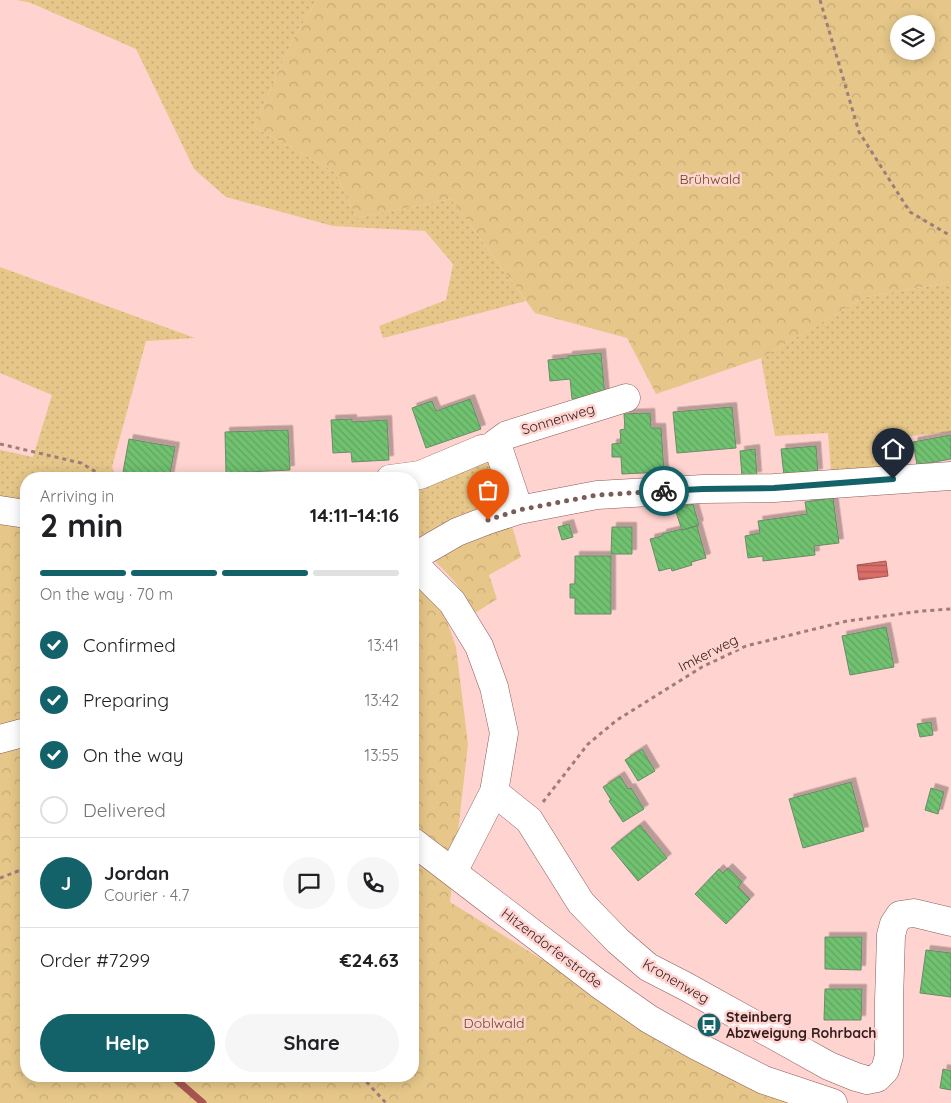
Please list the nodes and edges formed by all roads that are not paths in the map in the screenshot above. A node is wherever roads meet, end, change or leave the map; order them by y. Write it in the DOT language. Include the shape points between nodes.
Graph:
graph roads {
  1 [pos="626,398"];
  2 [pos="493,447"];
  3 [pos="419,475"];
  4 [pos="951,476"];
  5 [pos="0,510"];
  6 [pos="519,510"];
  7 [pos="20,513"];
  8 [pos="419,554"];
  9 [pos="419,569"];
  10 [pos="20,734"];
  11 [pos="0,739"];
  12 [pos="494,792"];
  13 [pos="419,846"];
  14 [pos="453,872"];
  15 [pos="951,922"];
  16 [pos="832,1103"];
  1 -- 2 [label="main road, Sonnenweg" via="507,435"];
  2 -- 3 [label="main road, Sonnenweg"];
  2 -- 6 [label="main road" via="500,453"];
  4 -- 6 [label="main road" via="597,495"];
  5 -- 7 [label="main road"];
  6 -- 8 [label="main road" via="457,532"];
  9 -- 12 [label="main road" via="452,602 479,646 494,686 504,733"];
  10 -- 11 [label="main road"];
  12 -- 14 [label="main road"];
  12 -- 15 [label="main road, Kronenweg" via="529,820 582,904 648,967 829,1066 862,1079 877,1078 885,1070 889,1056 891,935 894,924 900,915 914,913"];
  13 -- 14 [label="main road, Hitzendorferstraße"];
  14 -- 16 [label="main road, Hitzendorferstraße" via="649,1019 764,1080"];
}
